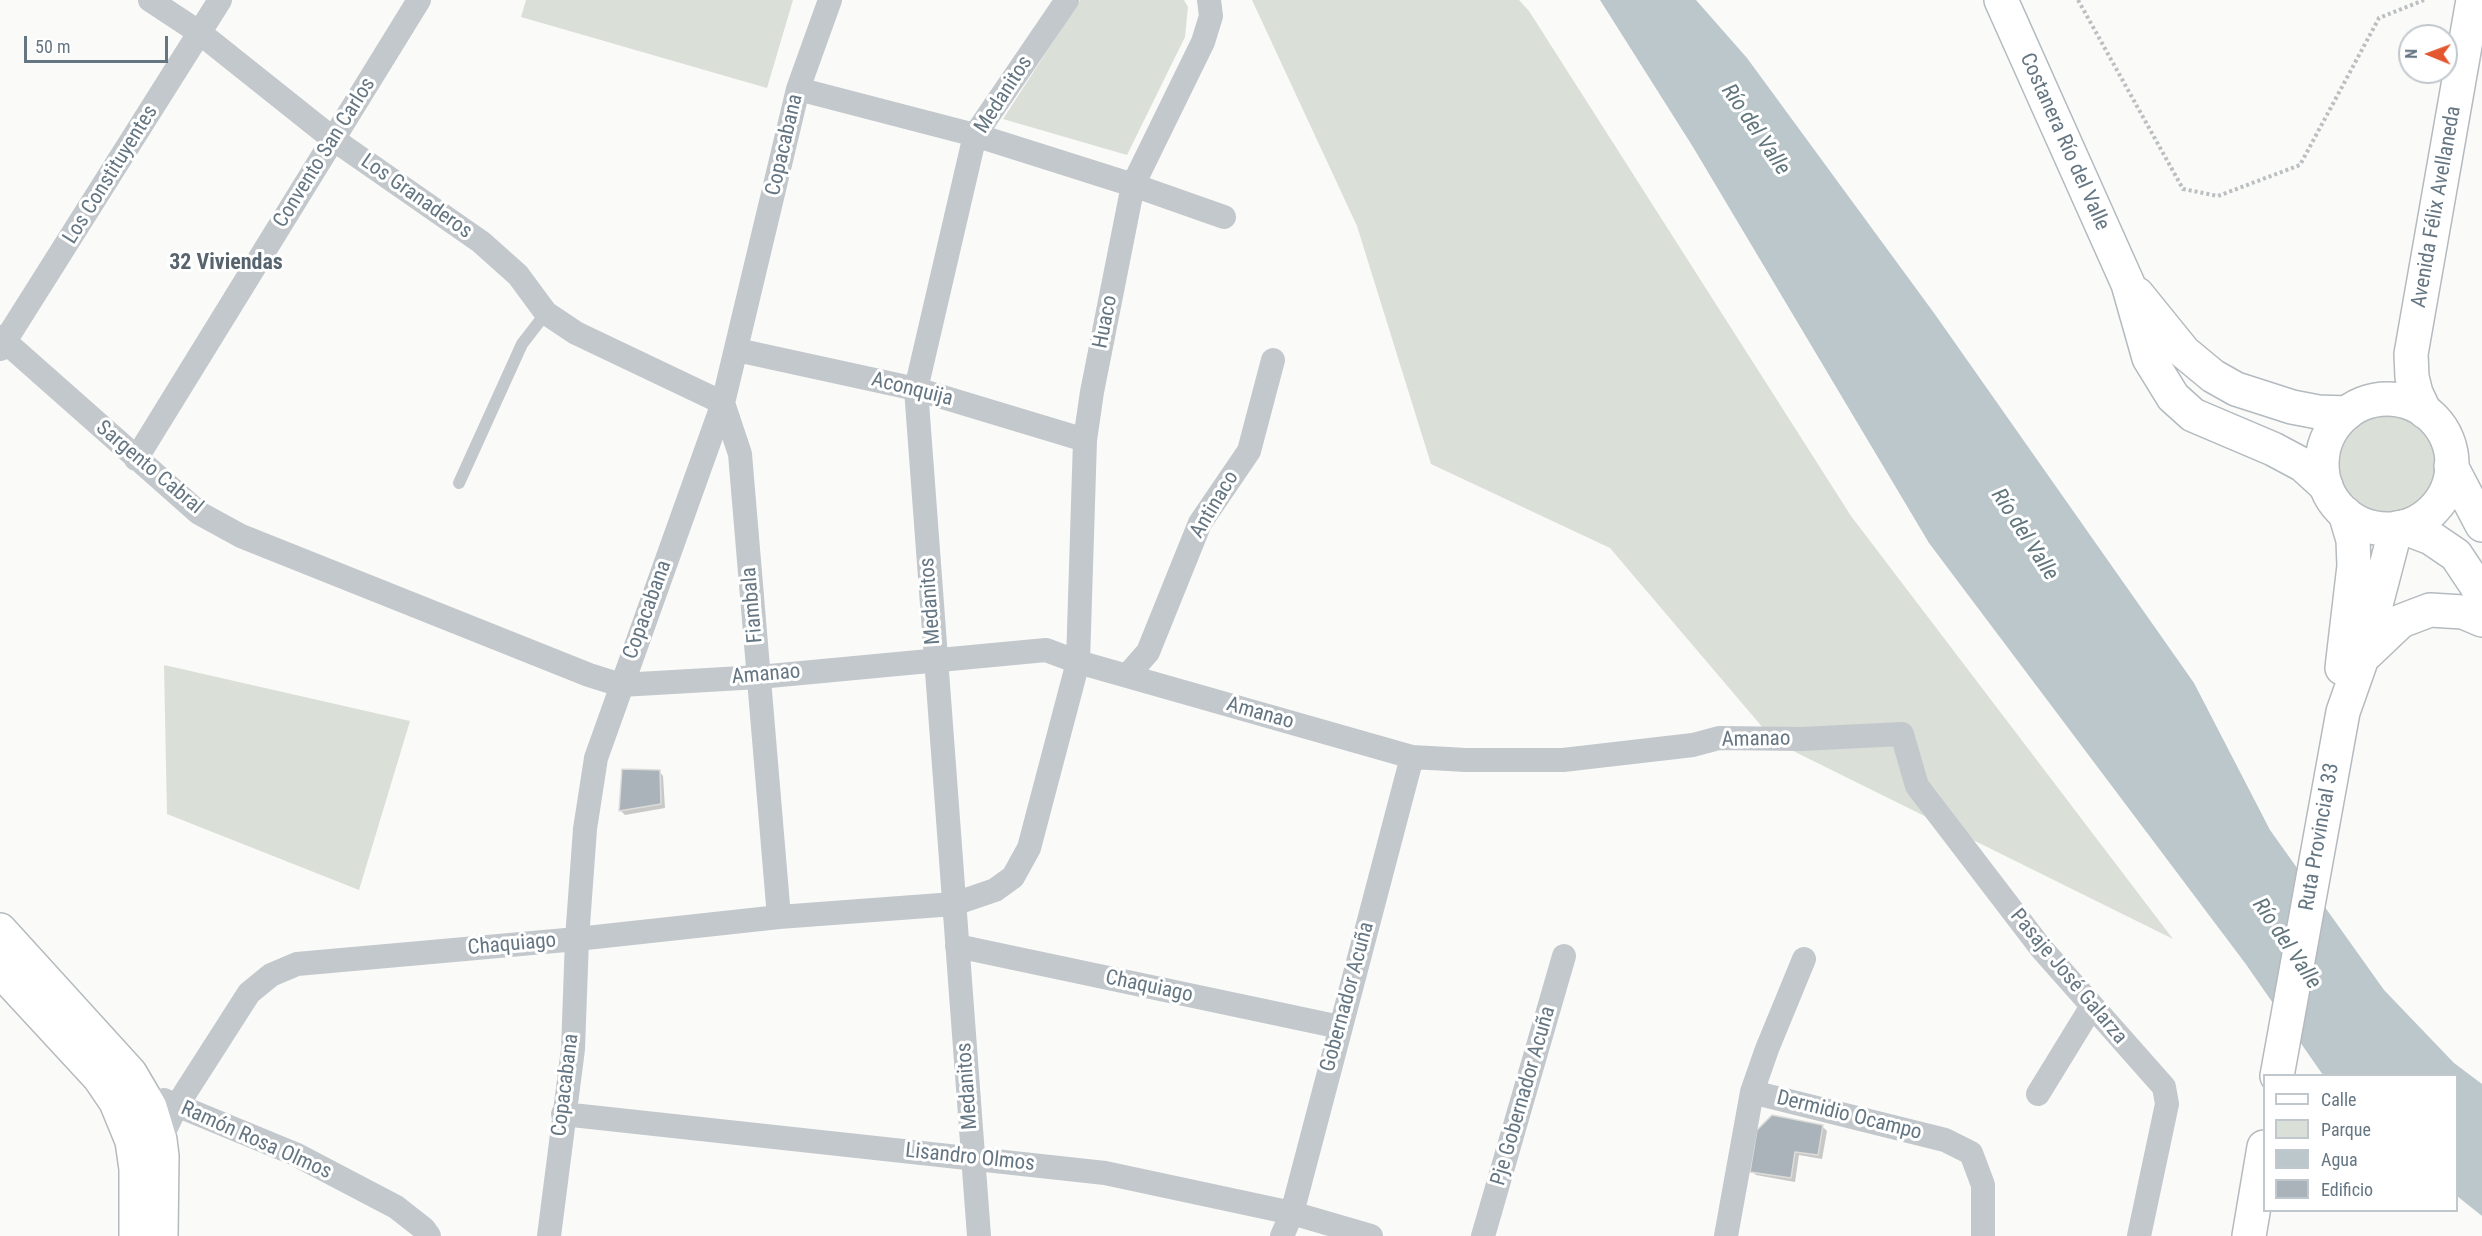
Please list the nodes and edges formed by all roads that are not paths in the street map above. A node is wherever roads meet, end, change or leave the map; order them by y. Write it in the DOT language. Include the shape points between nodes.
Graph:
graph roads {
  1 [pos="150,0"];
  2 [pos="220,0"];
  3 [pos="419,0"];
  4 [pos="830,0"];
  5 [pos="1067,0"];
  6 [pos="1209,0"];
  7 [pos="2001,0"];
  8 [pos="2454,0"];
  9 [pos="2473,0"];
  10 [pos="2450,24"];
  11 [pos="200,33"];
  12 [pos="2440,84"];
  13 [pos="798,89"];
  14 [pos="975,135"];
  15 [pos="333,139"];
  16 [pos="1133,185"];
  17 [pos="1224,217"];
  18 [pos="2128,284"];
  19 [pos="546,313"];
  20 [pos="2,343"];
  21 [pos="737,350"];
  22 [pos="1273,360"];
  23 [pos="916,389"];
  24 [pos="723,402"];
  25 [pos="2360,407"];
  26 [pos="2425,412"];
  27 [pos="1085,440"];
  28 [pos="136,459"];
  29 [pos="2451,466"];
  30 [pos="459,483"];
  31 [pos="2326,486"];
  32 [pos="2345,513"];
  33 [pos="2482,525"];
  34 [pos="2399,527"];
  35 [pos="2482,594"];
  36 [pos="2482,620"];
  37 [pos="2362,657"];
  38 [pos="935,660"];
  39 [pos="1077,662"];
  40 [pos="1127,676"];
  41 [pos="759,677"];
  42 [pos="621,686"];
  43 [pos="2340,726"];
  44 [pos="1902,734"];
  45 [pos="1412,757"];
  46 [pos="954,904"];
  47 [pos="779,917"];
  48 [pos="0,930"];
  49 [pos="577,939"];
  50 [pos="957,946"];
  51 [pos="1564,956"];
  52 [pos="1804,959"];
  53 [pos="0,970"];
  54 [pos="2092,1006"];
  55 [pos="1340,1027"];
  56 [pos="2277,1074"];
  57 [pos="140,1088"];
  58 [pos="1752,1092"];
  59 [pos="2038,1095"];
  60 [pos="176,1107"];
  61 [pos="563,1114"];
  62 [pos="160,1140"];
  63 [pos="974,1158"];
  64 [pos="2263,1158"];
  65 [pos="1293,1213"];
  66 [pos="136,1236"];
  67 [pos="161,1236"];
  68 [pos="429,1236"];
  69 [pos="549,1236"];
  70 [pos="980,1236"];
  71 [pos="1282,1236"];
  72 [pos="1371,1236"];
  73 [pos="1484,1236"];
  74 [pos="1726,1236"];
  75 [pos="1983,1236"];
  76 [pos="2139,1236"];
  77 [pos="2249,1236"];
  1 -- 11 [label="street, Los Granaderos"];
  2 -- 11 [label="street, Los Constituyentes"];
  3 -- 15 [label="street, Convento San Carlos"];
  4 -- 13 [label="street, Copacabana"];
  5 -- 14 [label="street, Medanitos"];
  6 -- 16 [label="street, Huaco" via="1211,16 1203,42"];
  7 -- 18 [label="main road, Costanera Río del Valle"];
  8 -- 10 [label="main road"];
  9 -- 26 [label="main road, Avenida Félix Avellaneda" via="2411,354 2412,377"];
  11 -- 15 [label="street, Los Granaderos"];
  11 -- 20 [label="street, Los Constituyentes"];
  12 -- 25 [label="main road, Avenida Félix Avellaneda" via="2392,363"];
  13 -- 14 [label="street"];
  13 -- 21 [label="street, Copacabana"];
  14 -- 16 [label="street"];
  14 -- 23 [label="street, Medanitos"];
  15 -- 19 [label="street, Los Granaderos" via="481,242 518,275"];
  15 -- 28 [label="street, Convento San Carlos"];
  16 -- 17 [label="street"];
  16 -- 27 [label="street, Huaco"];
  18 -- 25 [label="main road, Costanera Río del Valle" via="2184,352 2236,389 2318,412"];
  18 -- 31 [label="main road, Costanera Río del Valle" via="2149,358 2173,397 2193,415 2302,465"];
  19 -- 24 [label="street" via="576,333"];
  19 -- 30 [label="lane" via="522,344"];
  20 -- 28 [label="street, Sargento Cabral"];
  21 -- 23 [label="street, Aconquija"];
  21 -- 24 [label="street, Copacabana"];
  22 -- 40 [label="street, Antinaco" via="1249,451 1200,523 1148,652"];
  23 -- 27 [label="street, Aconquija"];
  23 -- 38 [label="street, Medanitos"];
  24 -- 41 [label="street, Fiambala" via="740,454"];
  24 -- 42 [label="street, Copacabana"];
  25 -- 26 [label="main road" via="2397,400"];
  25 -- 31 [label="main road" via="2336,424 2328,437 2322,470"];
  26 -- 29 [label="main road" via="2443,432 2450,448"];
  27 -- 39 [label="street, Huaco"];
  28 -- 42 [label="street, Sargento Cabral" via="199,513 241,536"];
  29 -- 33 [label="main road"];
  29 -- 34 [label="main road" via="2441,499 2424,516"];
  31 -- 32 [label="main road"];
  32 -- 34 [label="main road" via="2369,526"];
  32 -- 43 [label="main road" via="2353,540 2354,566 2341,674"];
  34 -- 35 [label="main road" via="2431,538 2456,555"];
  34 -- 37 [label="main road"];
  36 -- 37 [label="main road" via="2463,612 2430,610 2401,621"];
  37 -- 43 [label="main road"];
  38 -- 39 [label="street, Amanao" via="1046,650"];
  38 -- 41 [label="street, Amanao"];
  38 -- 46 [label="street, Medanitos"];
  39 -- 40 [label="street, Amanao"];
  39 -- 46 [label="street" via="1029,848 1013,877 995,890"];
  40 -- 45 [label="street, Amanao"];
  41 -- 42 [label="street, Amanao"];
  41 -- 47 [label="street, Fiambala"];
  42 -- 49 [label="street, Copacabana" via="596,758 585,829"];
  43 -- 56 [label="main road, Ruta Provincial 33"];
  44 -- 45 [label="street, Amanao" via="1719,738 1693,745 1563,760"];
  44 -- 54 [label="street, Pasaje José Galarza" via="1917,786 2041,948"];
  45 -- 55 [label="street, Gobernador Acuña"];
  46 -- 47 [label="street, Chaquiago"];
  46 -- 50 [label="street, Medanitos"];
  47 -- 49 [label="street, Chaquiago"];
  48 -- 57 [label="main road"];
  49 -- 60 [label="street, Chaquiago" via="297,964 271,975 249,993"];
  49 -- 61 [label="street, Copacabana" via="573,1049"];
  50 -- 55 [label="street, Chaquiago"];
  50 -- 63 [label="street, Medanitos"];
  51 -- 73 [label="street, Pje Gobernador Acuña"];
  52 -- 58 [label="street"];
  53 -- 66 [label="main road" via="99,1077 116,1102 132,1141"];
  54 -- 59 [label="street"];
  54 -- 76 [label="street, Pasaje José Galarza" via="2164,1087 2167,1104"];
  55 -- 65 [label="street, Gobernador Acuña"];
  57 -- 60 [label="street, Ramón Rosa Olmos"];
  57 -- 62 [label="main road"];
  58 -- 74 [label="street"];
  58 -- 75 [label="street, Dermidio Ocampo" via="1945,1140 1971,1153 1983,1185"];
  60 -- 62 [label="street, Chaquiago"];
  60 -- 68 [label="street, Ramón Rosa Olmos" via="295,1154 396,1207"];
  61 -- 63 [label="street, Lisandro Olmos"];
  61 -- 69 [label="street, Copacabana"];
  62 -- 67 [label="main road"];
  63 -- 65 [label="street, Lisandro Olmos" via="1105,1173"];
  63 -- 70 [label="street, Medanitos"];
  64 -- 77 [label="main road"];
  65 -- 71 [label="street, Gobernador Acuña"];
  65 -- 72 [label="street, Lisandro Olmos"];
}
